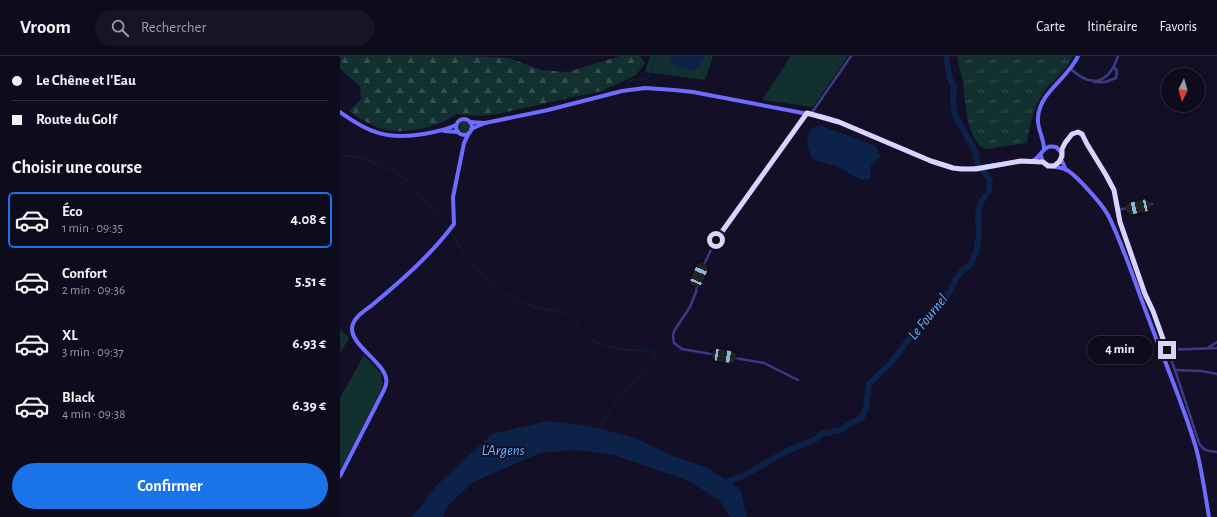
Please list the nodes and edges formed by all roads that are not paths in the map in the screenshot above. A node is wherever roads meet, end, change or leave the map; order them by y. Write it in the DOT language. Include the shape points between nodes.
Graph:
graph roads {
  1 [pos="851,56"];
  2 [pos="1078,56"];
  3 [pos="1118,56"];
  4 [pos="1114,66"];
  5 [pos="1071,69"];
  6 [pos="1092,82"];
  7 [pos="340,112"];
  8 [pos="809,114"];
  9 [pos="470,122"];
  10 [pos="485,123"];
  11 [pos="456,125"];
  12 [pos="444,130"];
  13 [pos="470,131"];
  14 [pos="460,133"];
  15 [pos="1044,142"];
  16 [pos="464,143"];
  17 [pos="1065,143"];
  18 [pos="1050,146"];
  19 [pos="1056,147"];
  20 [pos="1044,149"];
  21 [pos="1061,152"];
  22 [pos="1041,155"];
  23 [pos="1061,160"];
  24 [pos="1031,162"];
  25 [pos="1043,162"];
  26 [pos="1054,166"];
  27 [pos="1066,170"];
  28 [pos="1152,204"];
  29 [pos="1117,210"];
  30 [pos="1217,342"];
  31 [pos="1209,348"];
  32 [pos="1217,348"];
  33 [pos="1167,350"];
  34 [pos="1175,370"];
  35 [pos="1217,374"];
  36 [pos="798,380"];
  37 [pos="1217,452"];
  38 [pos="340,476"];
  39 [pos="1209,517"];
  1 -- 8 [label="street"];
  2 -- 5 [label="main road"];
  3 -- 4 [label="street"];
  4 -- 6 [label="street" via="1106,76"];
  4 -- 6 [label="street" via="1117,71 1116,78 1105,82"];
  5 -- 6 [label="street" via="1083,79"];
  5 -- 15 [label="main road" via="1046,96 1039,109 1038,123"];
  7 -- 12 [label="main road" via="362,127 383,134 409,136"];
  8 -- 10 [label="main road" via="674,90 649,88 622,91"];
  8 -- 24 [label="main road" via="839,122 953,168 976,169 1014,162"];
  8 -- 36 [label="street" via="720,234 699,275 690,306 673,336 674,343 682,349 764,363"];
  9 -- 10 [label="main road"];
  9 -- 11 [label="main road" via="463,119"];
  9 -- 13 [label="main road"];
  10 -- 13 [label="main road"];
  11 -- 12 [label="main road"];
  11 -- 14 [label="main road"];
  12 -- 14 [label="main road"];
  13 -- 14 [label="main road" via="464,135"];
  13 -- 16 [label="main road"];
  14 -- 16 [label="main road"];
  15 -- 18 [label="main road"];
  15 -- 20 [label="main road"];
  16 -- 38 [label="main road" via="453,197 452,226 411,271 354,322 352,330 355,338 383,371 387,381"];
  17 -- 19 [label="street"];
  17 -- 21 [label="street"];
  17 -- 29 [label="street" via="1075,133 1082,134 1114,190"];
  18 -- 19 [label="main road"];
  18 -- 20 [label="main road"];
  19 -- 21 [label="main road"];
  20 -- 22 [label="main road"];
  21 -- 23 [label="main road"];
  22 -- 24 [label="main road"];
  22 -- 25 [label="main road"];
  23 -- 26 [label="main road"];
  23 -- 27 [label="main road"];
  24 -- 25 [label="main road"];
  25 -- 26 [label="main road" via="1048,166"];
  26 -- 27 [label="main road"];
  27 -- 39 [label="main road" via="1103,207 1119,241 1191,434"];
  28 -- 29 [label="street"];
  29 -- 33 [label="street"];
  30 -- 31 [label="street"];
  31 -- 32 [label="street"];
  31 -- 33 [label="street"];
  33 -- 34 [label="street"];
  34 -- 35 [label="street"];
  34 -- 37 [label="street" via="1199,443 1202,448"];
}
